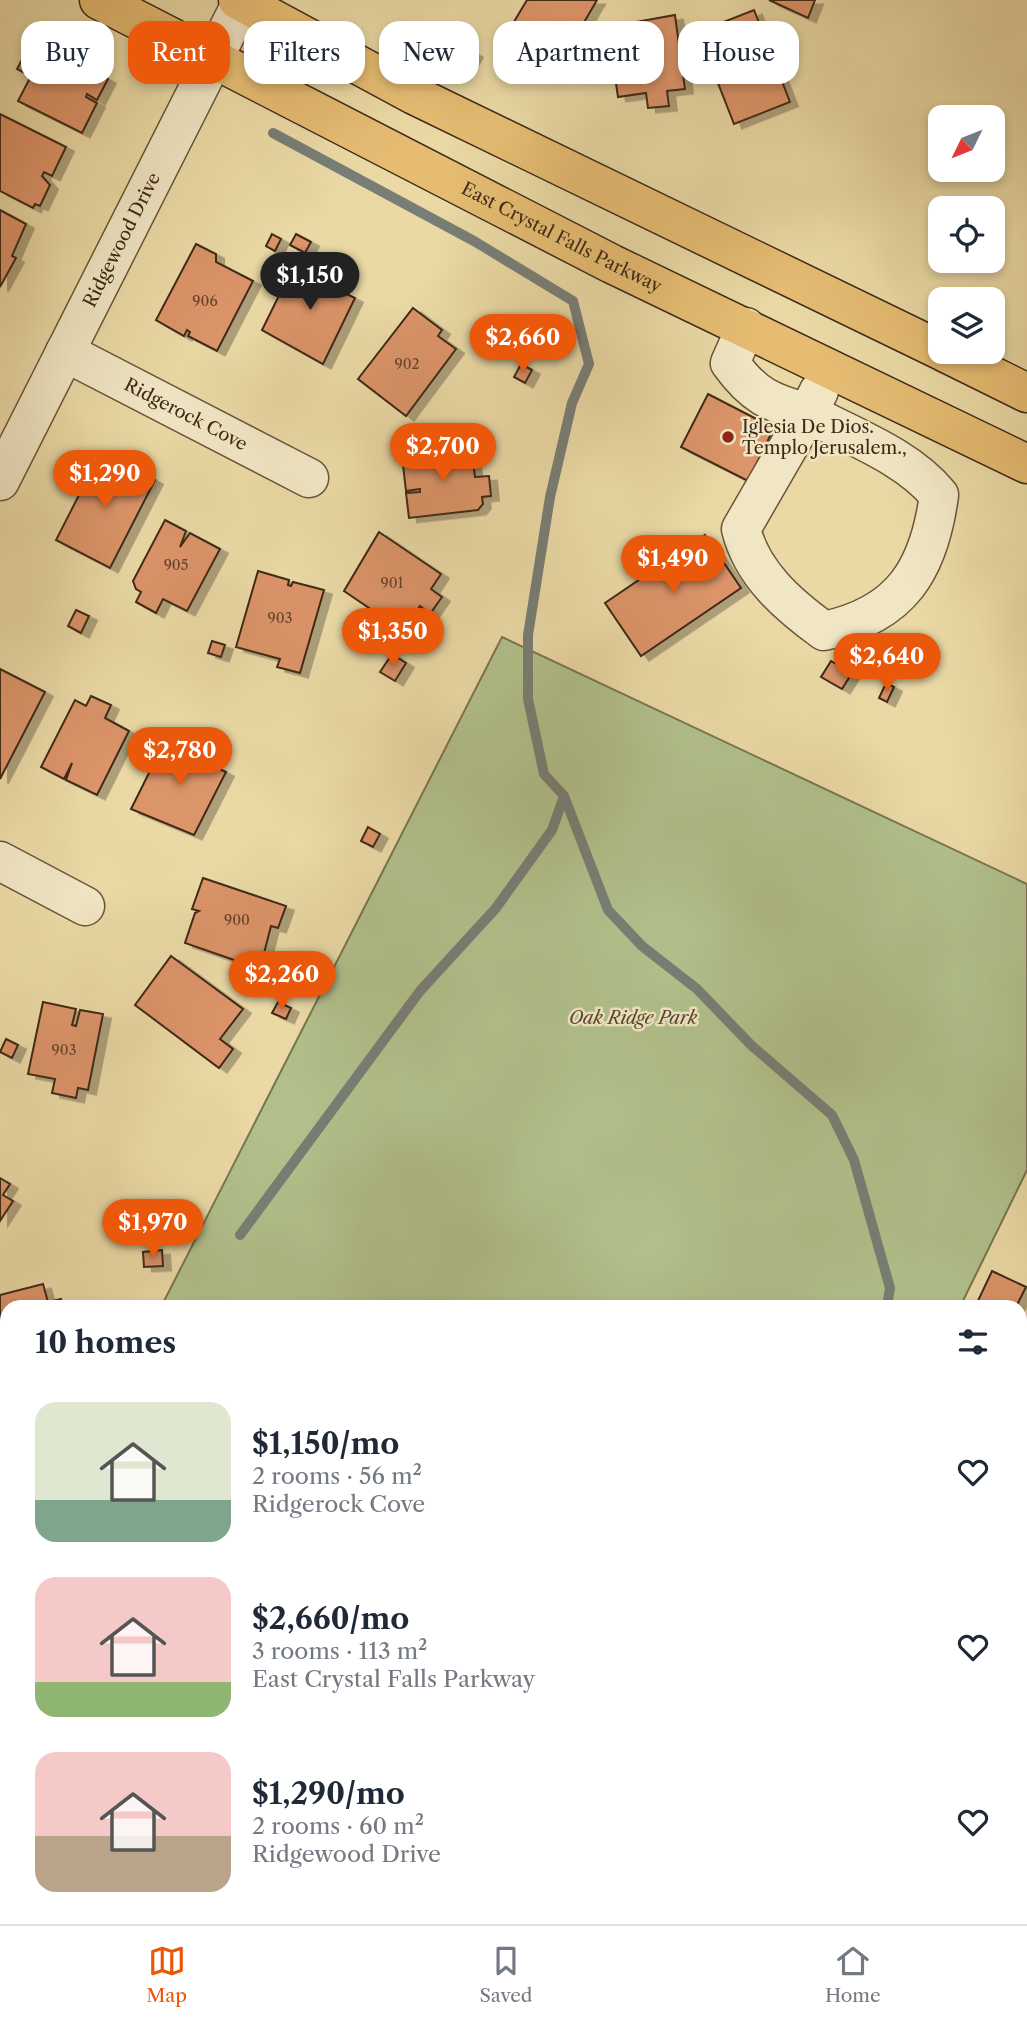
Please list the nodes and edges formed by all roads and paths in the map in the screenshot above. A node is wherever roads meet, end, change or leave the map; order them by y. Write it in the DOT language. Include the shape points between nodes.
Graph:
graph roads {
  1 [pos="99,0"];
  2 [pos="241,1"];
  3 [pos="140,21"];
  4 [pos="230,25"];
  5 [pos="230,67"];
  6 [pos="201,84"];
  7 [pos="746,327"];
  8 [pos="928,344"];
  9 [pos="65,352"];
  10 [pos="968,364"];
  11 [pos="831,367"];
  12 [pos="1027,393"];
  13 [pos="808,413"];
  14 [pos="1027,464"];
  15 [pos="309,478"];
  16 [pos="0,481"];
  17 [pos="0,862"];
  18 [pos="85,906"];
  1 -- 3 [label="main road, East Crystal Falls Parkway"];
  2 -- 4 [label="street, Ridgewood Drive"];
  2 -- 8 [label="main road" via="414,95"];
  5 -- 7 [label="main road, East Crystal Falls Parkway" via="612,264"];
  6 -- 9 [label="street, Ridgewood Drive"];
  7 -- 11 [label="main road, East Crystal Falls Parkway"];
  7 -- 13 [label="street" via="730,363 754,393"];
  9 -- 15 [label="street, Ridgerock Cove"];
  9 -- 16 [label="street, Ridgewood Drive"];
  10 -- 12 [label="main road"];
  11 -- 13 [label="street"];
  11 -- 14 [label="main road, East Crystal Falls Parkway"];
  13 -- 13 [label="street" via="741,529 746,551 786,604 824,631 854,625 875,614 906,587 923,563 939,495 906,466"];
  17 -- 18 [label="street"];
}
